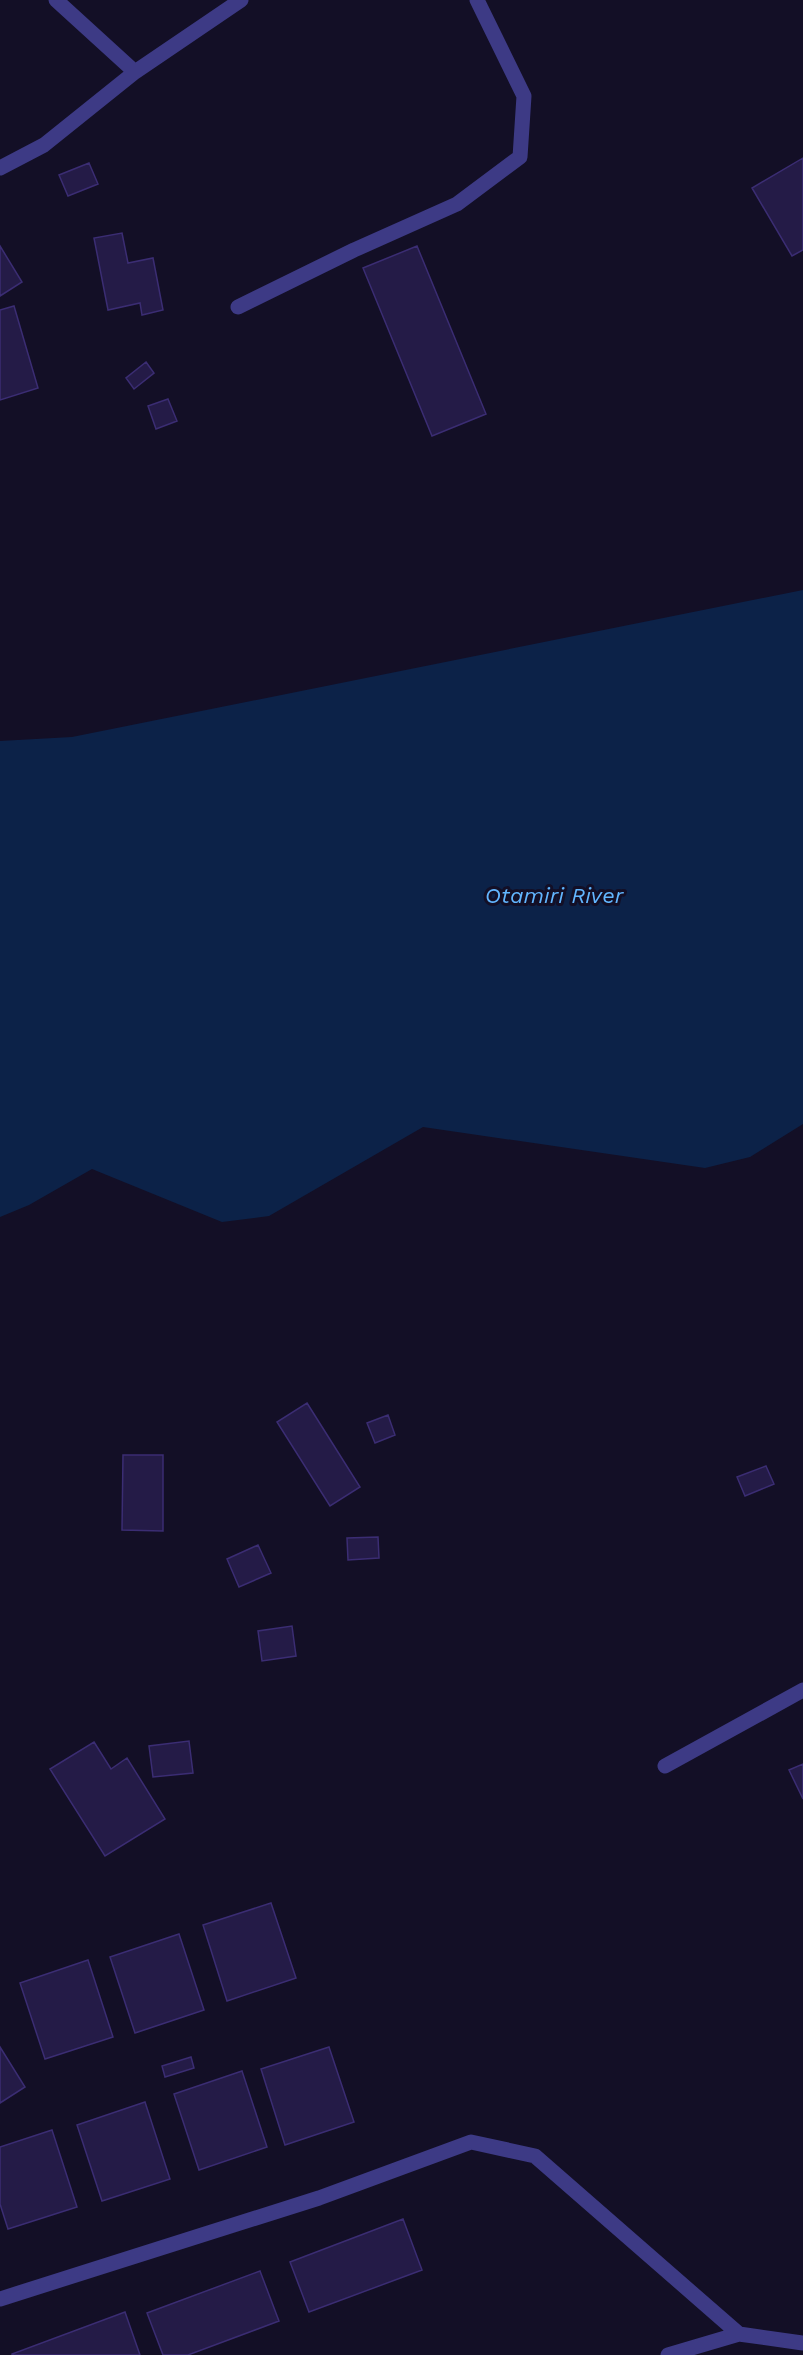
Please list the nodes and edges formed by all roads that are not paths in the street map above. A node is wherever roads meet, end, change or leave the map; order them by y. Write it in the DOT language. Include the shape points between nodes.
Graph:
graph roads {
  1 [pos="56,0"];
  2 [pos="241,0"];
  3 [pos="477,0"];
  4 [pos="135,72"];
  5 [pos="0,168"];
  6 [pos="238,307"];
  7 [pos="803,1690"];
  8 [pos="665,1766"];
  9 [pos="0,2299"];
  10 [pos="739,2334"];
  11 [pos="803,2343"];
  12 [pos="668,2355"];
  1 -- 4 [label="street"];
  2 -- 4 [label="street"];
  3 -- 6 [label="street" via="524,96 520,157 457,204"];
  4 -- 5 [label="street" via="44,145"];
  7 -- 8 [label="street"];
  9 -- 10 [label="street" via="319,2198 471,2142 535,2156"];
  10 -- 11 [label="street"];
  10 -- 12 [label="street"];
}
